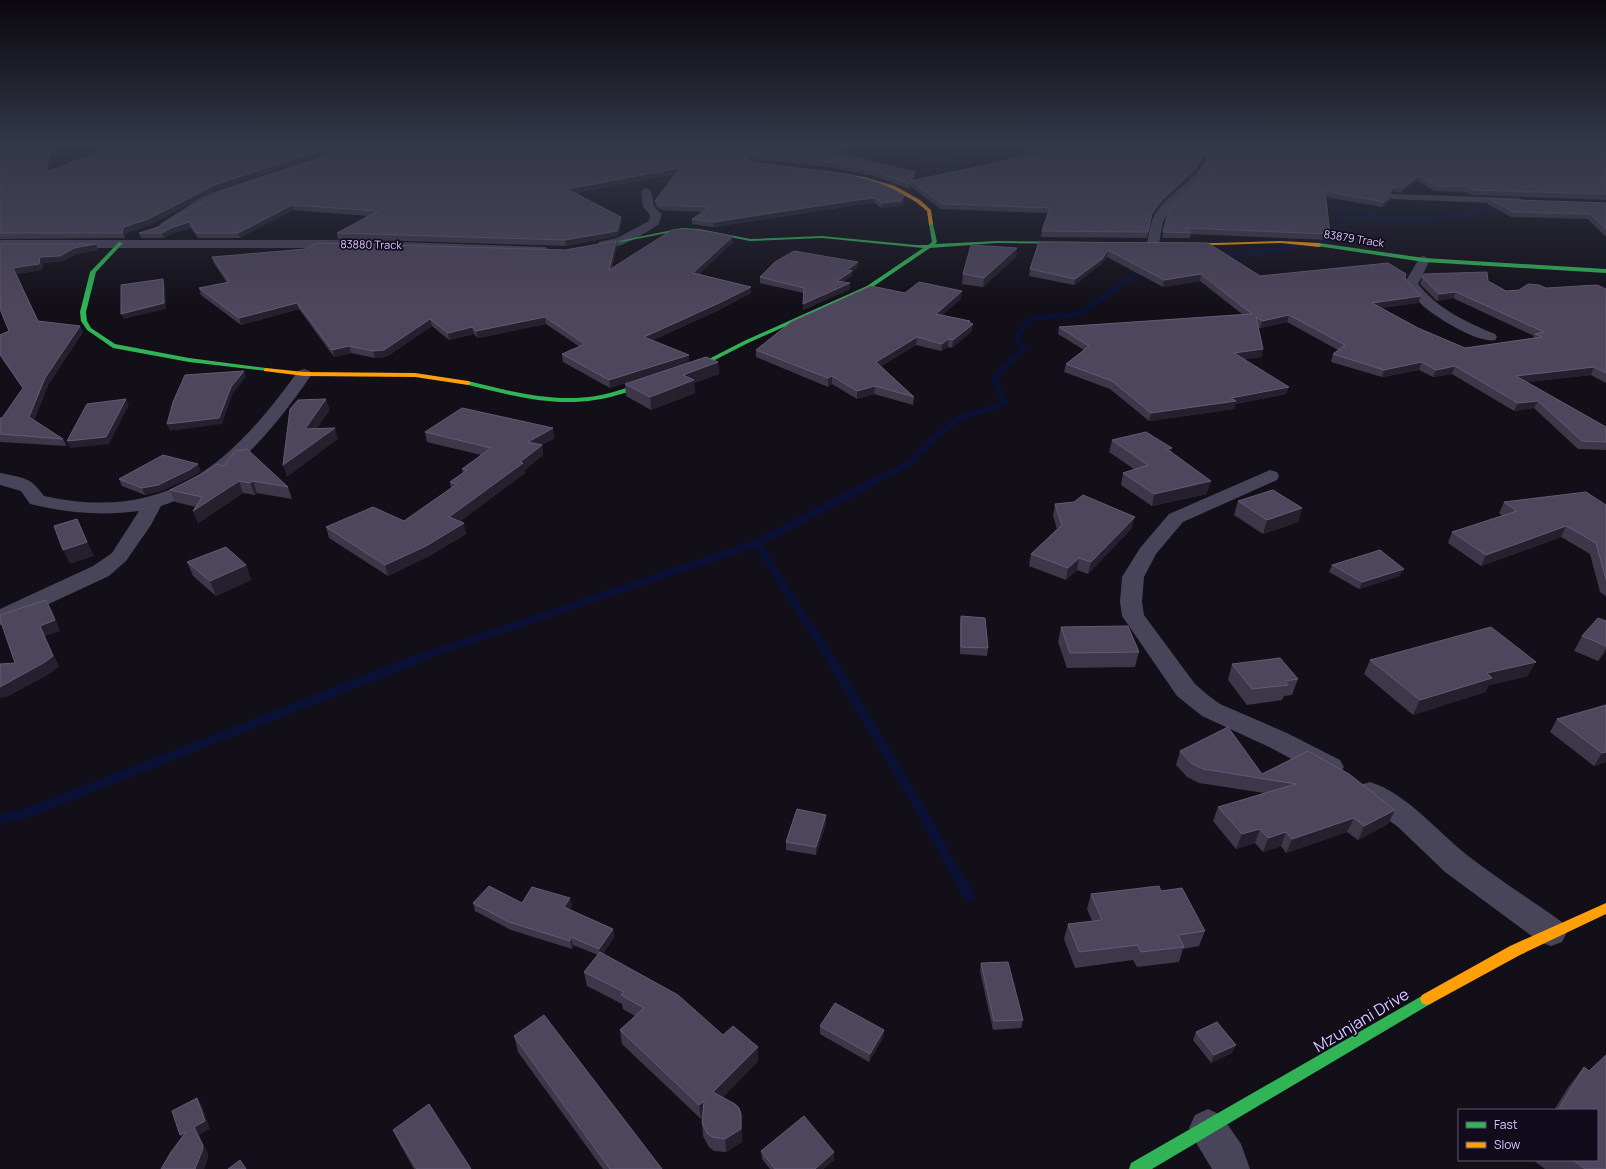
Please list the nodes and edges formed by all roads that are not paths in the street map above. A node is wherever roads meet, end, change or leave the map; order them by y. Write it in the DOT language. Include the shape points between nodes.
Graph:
graph roads {
  1 [pos="207,199"];
  2 [pos="648,199"];
  3 [pos="914,199"];
  4 [pos="1178,199"];
  5 [pos="1437,199"];
  6 [pos="1532,202"];
  7 [pos="158,228"];
  8 [pos="147,232"];
  9 [pos="621,241"];
  10 [pos="107,243"];
  11 [pos="120,243"];
  12 [pos="1154,243"];
  13 [pos="0,244"];
  14 [pos="931,245"];
  15 [pos="588,248"];
  16 [pos="559,251"];
  17 [pos="1424,260"];
  18 [pos="1606,270"];
  19 [pos="1490,337"];
  20 [pos="304,374"];
  21 [pos="1270,476"];
  22 [pos="0,479"];
  23 [pos="153,502"];
  24 [pos="0,618"];
  25 [pos="1606,908"];
  26 [pos="1551,932"];
  27 [pos="1208,1128"];
  28 [pos="1138,1169"];
  29 [pos="1231,1169"];
  1 -- 7 [label="street"];
  2 -- 9 [label="street" via="656,215 654,223"];
  3 -- 14 [label="street" via="929,211 936,237"];
  4 -- 12 [label="street" via="1162,213"];
  5 -- 6 [label="street"];
  8 -- 10 [label="street"];
  9 -- 14 [label="street, 83879 Track" via="672,230 686,230 750,240 822,238 851,239 898,246"];
  9 -- 15 [label="street"];
  10 -- 11 [label="street, 83880 Track"];
  10 -- 13 [label="street, 83880 Track"];
  11 -- 16 [label="street, 83880 Track" via="344,244"];
  11 -- 20 [label="street" via="90,278 83,312 84,321 100,338 113,346 189,360"];
  12 -- 14 [label="street, 83879 Track" via="1027,242"];
  12 -- 17 [label="street, 83879 Track" via="1296,242"];
  14 -- 20 [label="street" via="869,287 703,364 611,394 581,400 544,398 456,380 415,375"];
  17 -- 18 [label="street, 83879 Track"];
  17 -- 19 [label="street" via="1411,284 1416,290 1438,311"];
  20 -- 23 [label="street" via="290,395 240,452 204,481"];
  21 -- 26 [label="street" via="1176,518 1147,552 1133,577 1133,616 1186,690 1200,702 1211,710 1318,759 1358,784 1408,819 1456,863"];
  22 -- 23 [label="street" via="28,487 37,500 60,505 137,506"];
  23 -- 24 [label="street" via="119,557 101,571"];
  25 -- 26 [label="street, Mzunjani Drive"];
  26 -- 27 [label="street, Mzunjani Drive" via="1472,972"];
  27 -- 28 [label="street, Mzunjani Drive"];
  27 -- 29 [label="street"];
}
